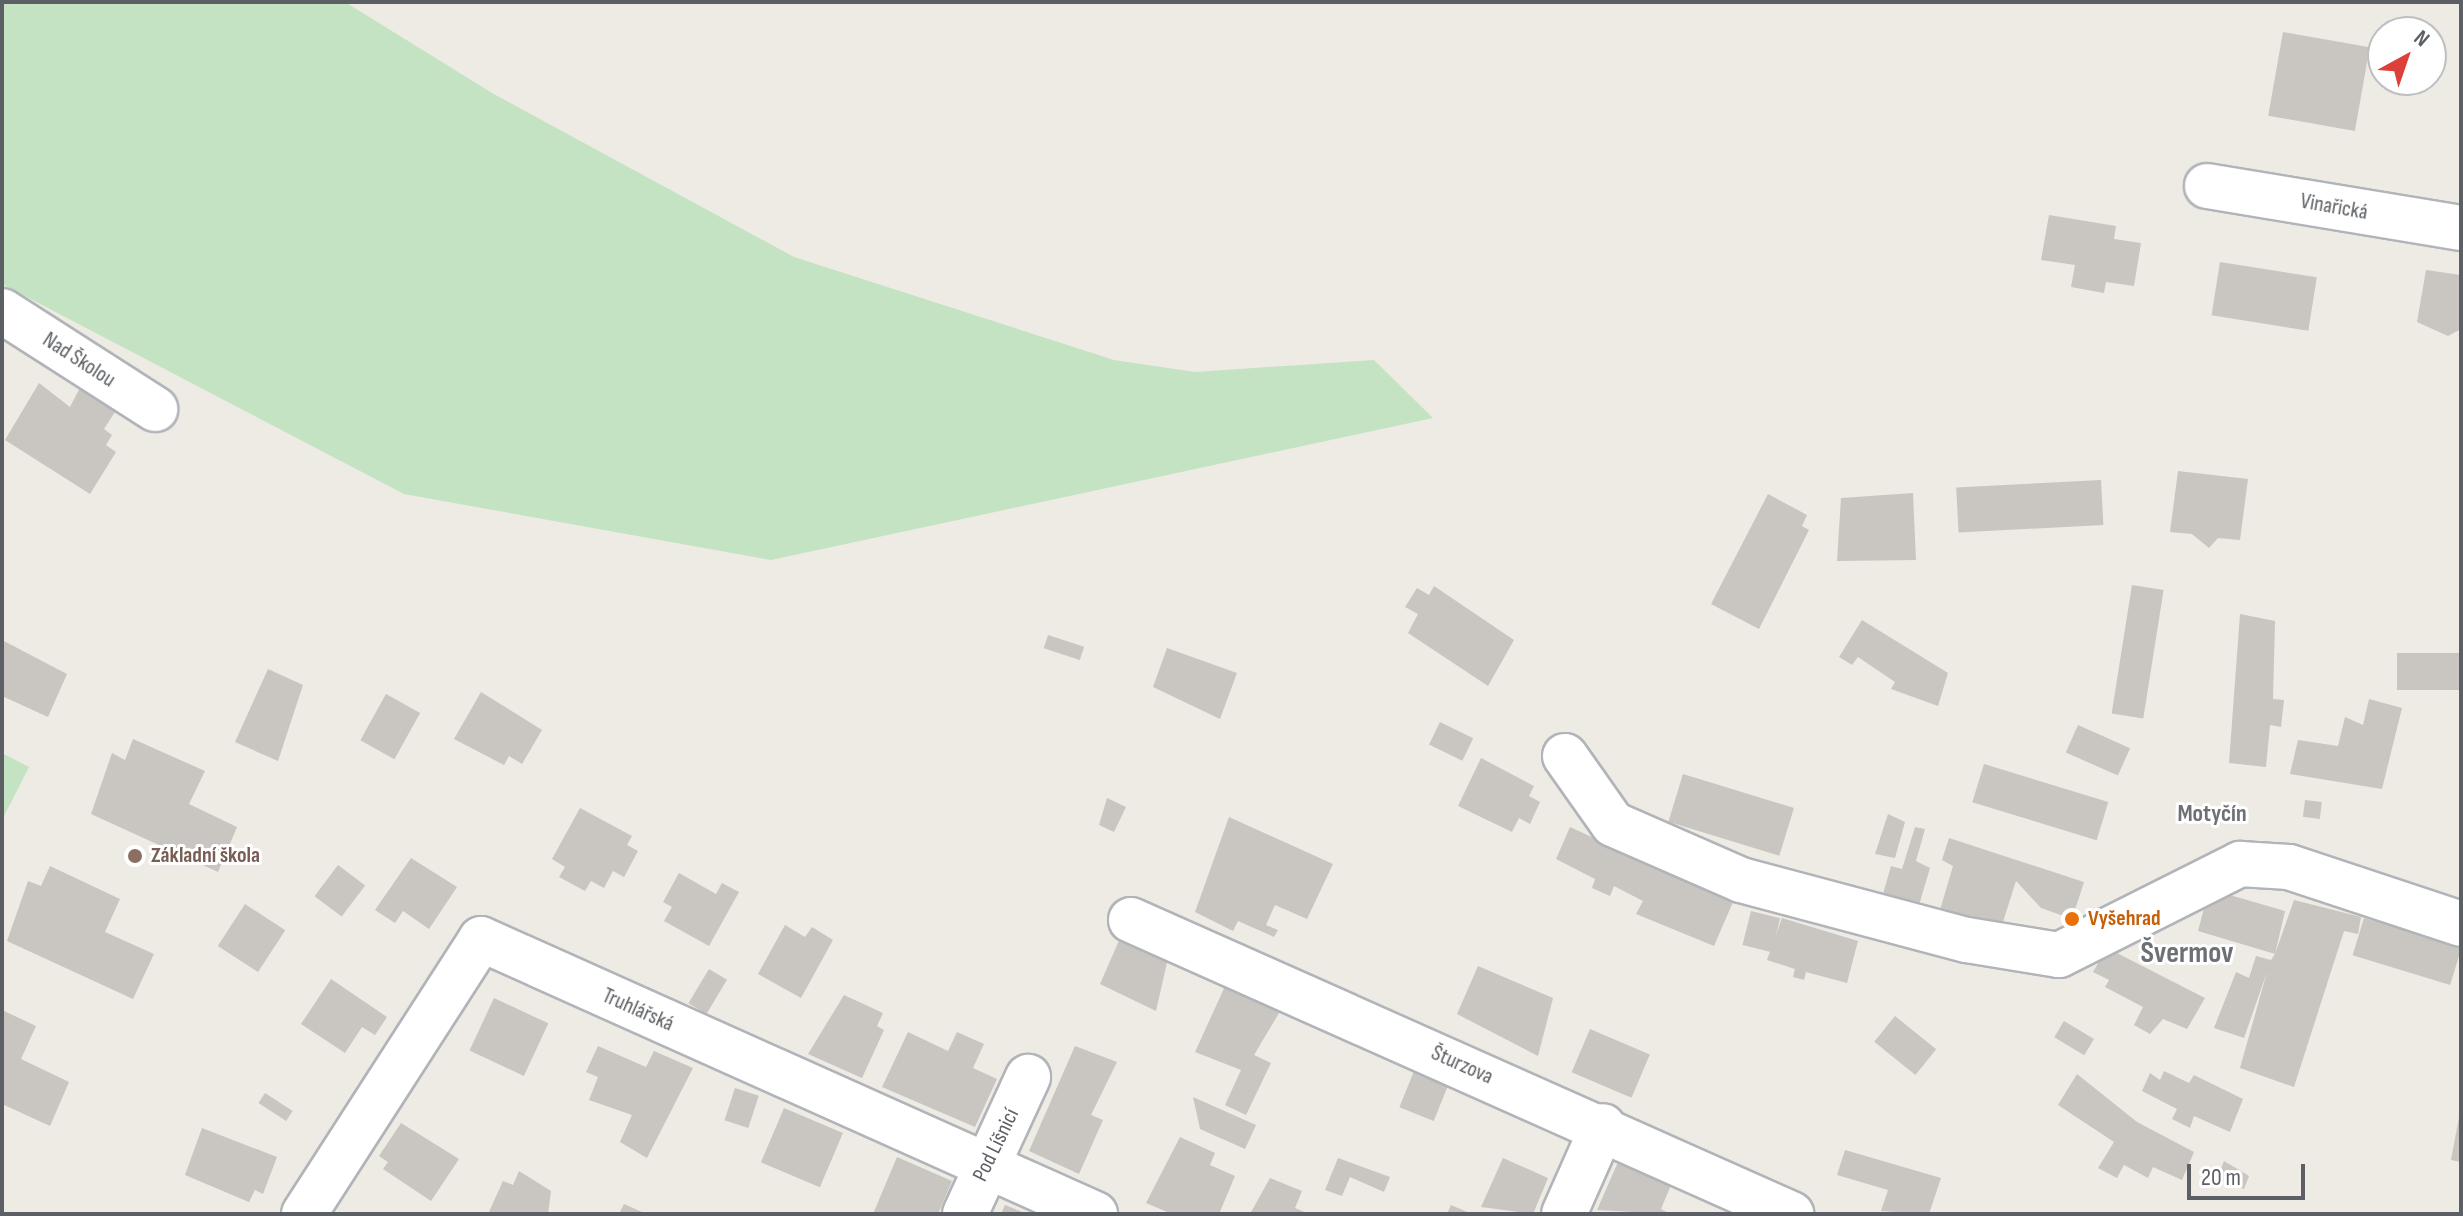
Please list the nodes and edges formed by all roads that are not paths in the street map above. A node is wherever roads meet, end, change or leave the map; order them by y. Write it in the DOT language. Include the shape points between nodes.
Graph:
graph roads {
  1 [pos="2207,186"];
  2 [pos="2461,228"];
  3 [pos="2,311"];
  4 [pos="155,409"];
  5 [pos="1565,756"];
  6 [pos="1131,920"];
  7 [pos="2461,924"];
  8 [pos="1028,1077"];
  9 [pos="1603,1126"];
  10 [pos="984,1168"];
  11 [pos="304,1214"];
  12 [pos="965,1214"];
  13 [pos="1095,1214"];
  14 [pos="1564,1214"];
  15 [pos="1791,1214"];
  1 -- 2 [label="street, Vinařická"];
  3 -- 4 [label="street, Nad Školou"];
  5 -- 7 [label="street" via="1613,824 1741,880 1967,940 2059,955 2240,864 2289,867"];
  6 -- 9 [label="street, Šturzova"];
  8 -- 10 [label="street, Pod Líšnicí"];
  9 -- 14 [label="street"];
  9 -- 15 [label="street, Šturzova"];
  10 -- 11 [label="street, Truhlářská" via="481,939"];
  10 -- 12 [label="street, Pod Líšnicí"];
  10 -- 13 [label="street, Truhlářská"];
}
